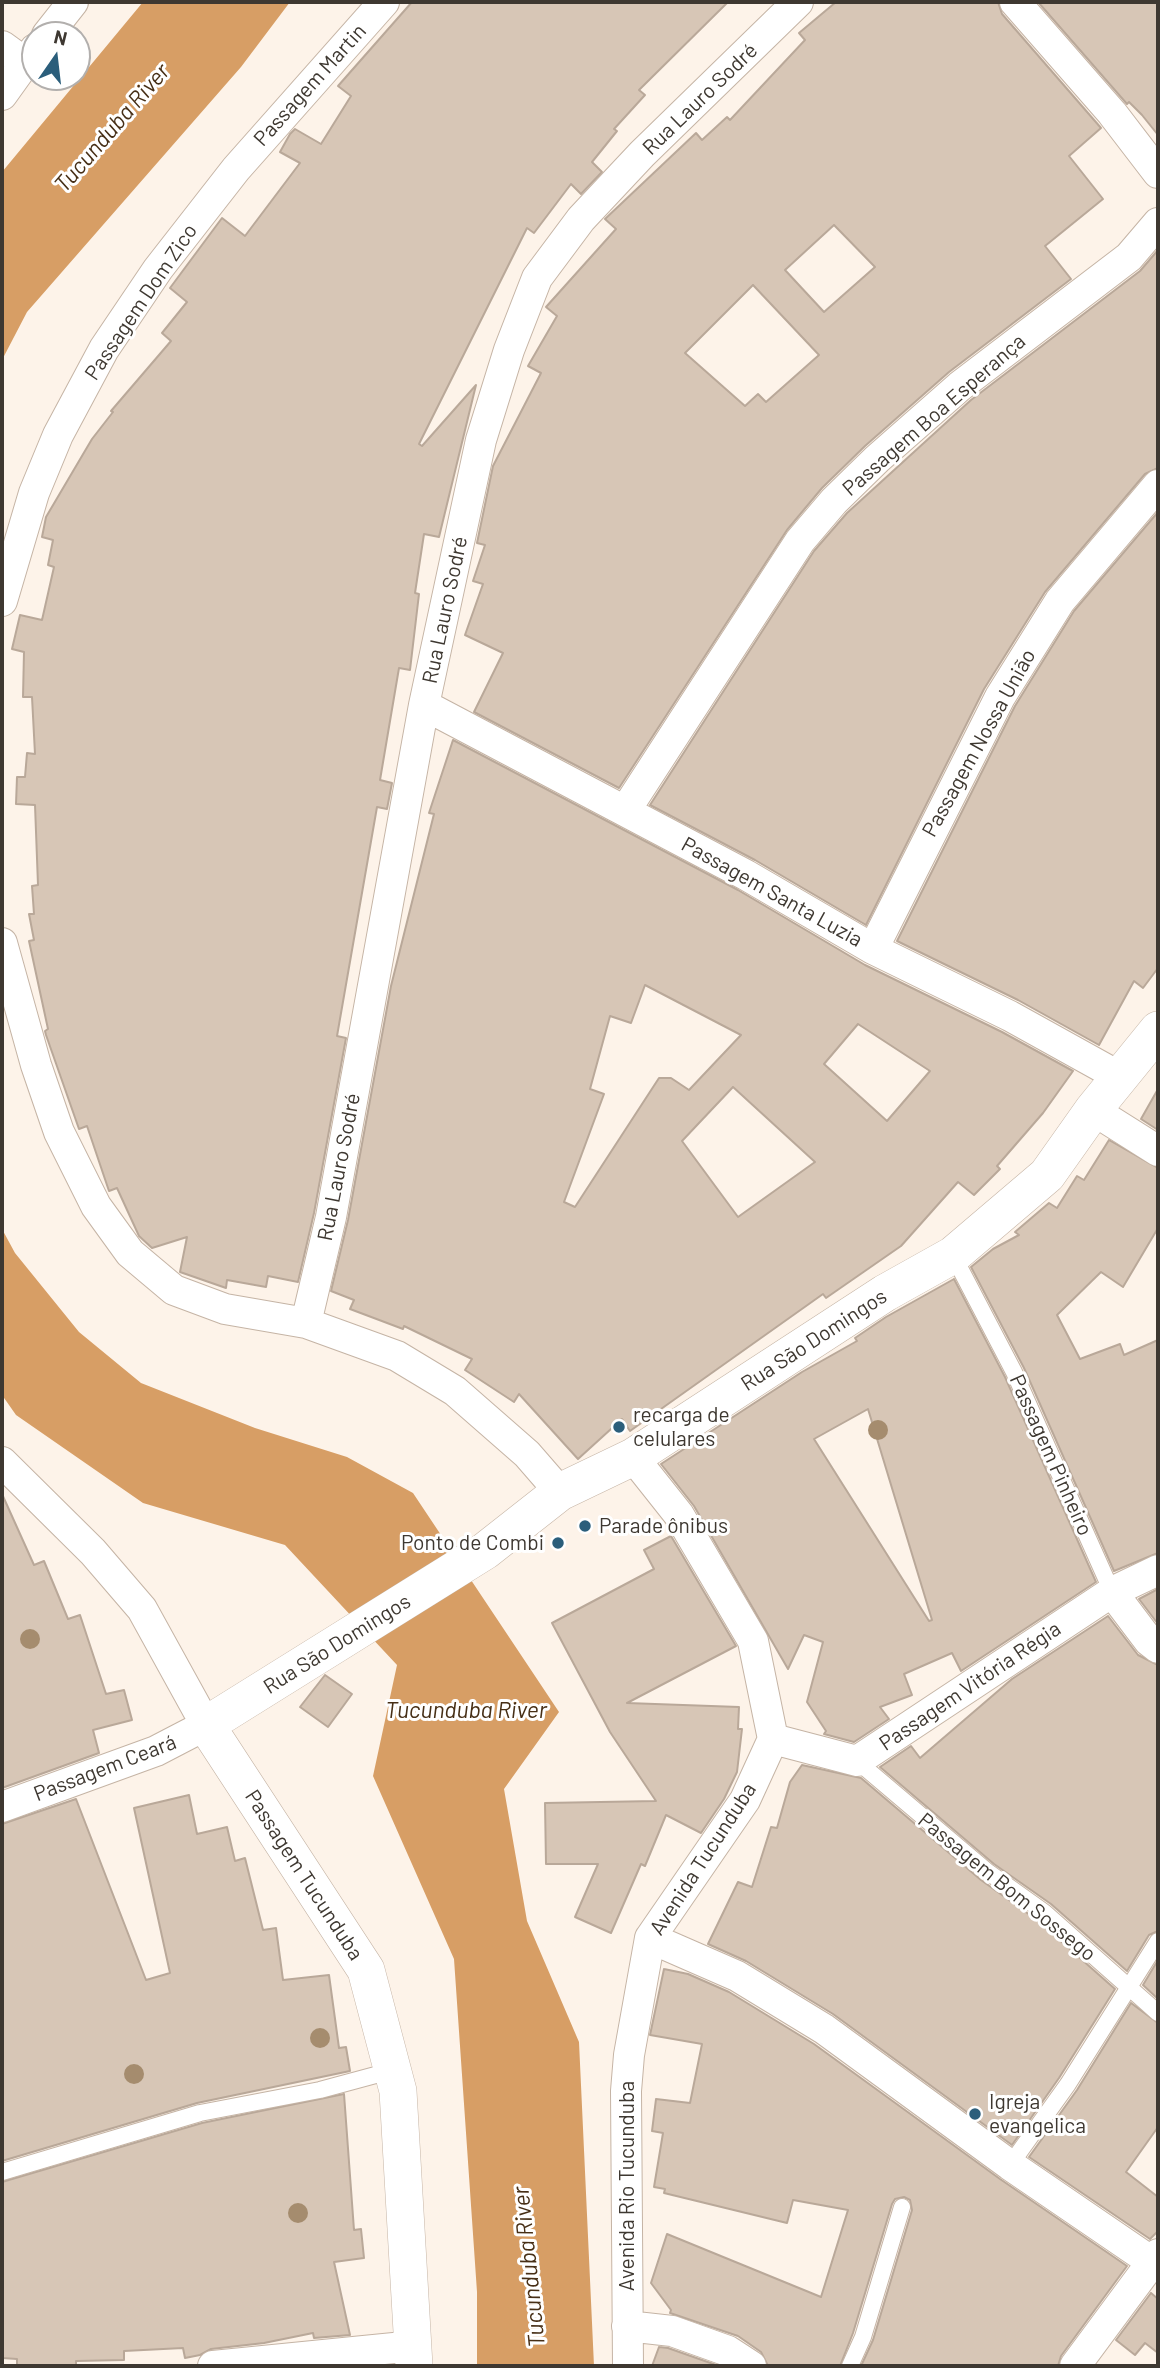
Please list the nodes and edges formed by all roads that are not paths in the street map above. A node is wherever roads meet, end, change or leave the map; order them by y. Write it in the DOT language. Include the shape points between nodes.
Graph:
graph roads {
  1 [pos="73,2"];
  2 [pos="384,2"];
  3 [pos="798,2"];
  4 [pos="1015,2"];
  5 [pos="58,21"];
  6 [pos="20,52"];
  7 [pos="2,95"];
  8 [pos="236,169"];
  9 [pos="1158,173"];
  10 [pos="1158,223"];
  11 [pos="1158,485"];
  12 [pos="2,601"];
  13 [pos="425,705"];
  14 [pos="625,811"];
  15 [pos="2,943"];
  16 [pos="873,949"];
  17 [pos="1158,1030"];
  18 [pos="1120,1077"];
  19 [pos="1093,1110"];
  20 [pos="1158,1151"];
  21 [pos="953,1255"];
  22 [pos="306,1323"];
  23 [pos="633,1457"];
  24 [pos="2,1462"];
  25 [pos="560,1492"];
  26 [pos="1158,1570"];
  27 [pos="1112,1592"];
  28 [pos="1158,1648"];
  29 [pos="206,1725"];
  30 [pos="773,1739"];
  31 [pos="857,1760"];
  32 [pos="2,1807"];
  33 [pos="650,1938"];
  34 [pos="1158,1941"];
  35 [pos="1128,1989"];
  36 [pos="638,2007"];
  37 [pos="1158,2013"];
  38 [pos="394,2070"];
  39 [pos="1010,2165"];
  40 [pos="2,2172"];
  41 [pos="902,2207"];
  42 [pos="1156,2260"];
  43 [pos="627,2326"];
  44 [pos="414,2356"];
  45 [pos="213,2366"];
  46 [pos="628,2366"];
  47 [pos="751,2366"];
  48 [pos="850,2366"];
  49 [pos="1075,2366"];
  1 -- 5 [label="street"];
  2 -- 8 [label="street, Passagem Martin"];
  3 -- 13 [label="street, Rua Lauro Sodré" via="598,200 537,278 481,440"];
  4 -- 9 [label="street"];
  6 -- 7 [label="street"];
  8 -- 12 [label="street, Passagem Dom Zico" via="158,269 112,338 58,435 34,492"];
  10 -- 14 [label="street, Passagem Boa Esperança" via="1129,257 960,386 834,501 800,541"];
  11 -- 16 [label="street, Passagem Nossa União" via="1060,601 1000,697"];
  13 -- 14 [label="street, Passagem Santa Luzia"];
  13 -- 22 [label="street, Rua Lauro Sodré" via="331,1217"];
  14 -- 16 [label="street, Passagem Santa Luzia"];
  15 -- 22 [label="street" via="59,1132 96,1206 130,1253 174,1290 225,1308"];
  16 -- 18 [label="street, Passagem Santa Luzia" via="1010,1016"];
  17 -- 18 [label="street, Rua São Domingos"];
  18 -- 19 [label="street, Rua São Domingos"];
  19 -- 20 [label="street"];
  19 -- 21 [label="street, Rua São Domingos" via="1047,1175"];
  21 -- 23 [label="street, Rua São Domingos" via="885,1293"];
  21 -- 27 [label="lane, Passagem Pinheiro" via="1014,1372"];
  22 -- 25 [label="street" via="397,1356 455,1391 527,1454"];
  23 -- 25 [label="street, Rua São Domingos"];
  23 -- 30 [label="street" via="679,1514 752,1641"];
  24 -- 29 [label="street, Passagem Tucunduba" via="93,1552 142,1609"];
  25 -- 29 [label="street, Rua São Domingos" via="485,1551"];
  26 -- 27 [label="street, Passagem Vitória Régia"];
  27 -- 28 [label="street, Passagem Pinheiro"];
  27 -- 31 [label="street, Passagem Vitória Régia"];
  29 -- 32 [label="street, Passagem Ceará" via="156,1751"];
  29 -- 38 [label="street, Passagem Tucunduba" via="366,1970"];
  30 -- 31 [label="street, Passagem Vitória Régia"];
  30 -- 33 [label="street, Avenida Tucunduba" via="745,1800"];
  31 -- 35 [label="lane, Passagem Bom Sossego" via="988,1872 1044,1912"];
  33 -- 36 [label="street, Avenida Tucunduba"];
  33 -- 39 [label="street" via="737,1976 824,2029"];
  34 -- 35 [label="lane"];
  35 -- 37 [label="lane, Passagem Bom Sossego"];
  35 -- 39 [label="lane"];
  36 -- 43 [label="street, Avenida Rio Tucunduba" via="626,2091"];
  38 -- 40 [label="lane" via="320,2090 200,2113"];
  38 -- 44 [label="street, Passagem Tucunduba"];
  39 -- 42 [label="street"];
  41 -- 48 [label="lane"];
  42 -- 49 [label="street"];
  43 -- 46 [label="street, Avenida Rio Tucunduba"];
  43 -- 47 [label="street" via="672,2331 727,2351"];
  44 -- 45 [label="street"];
}
